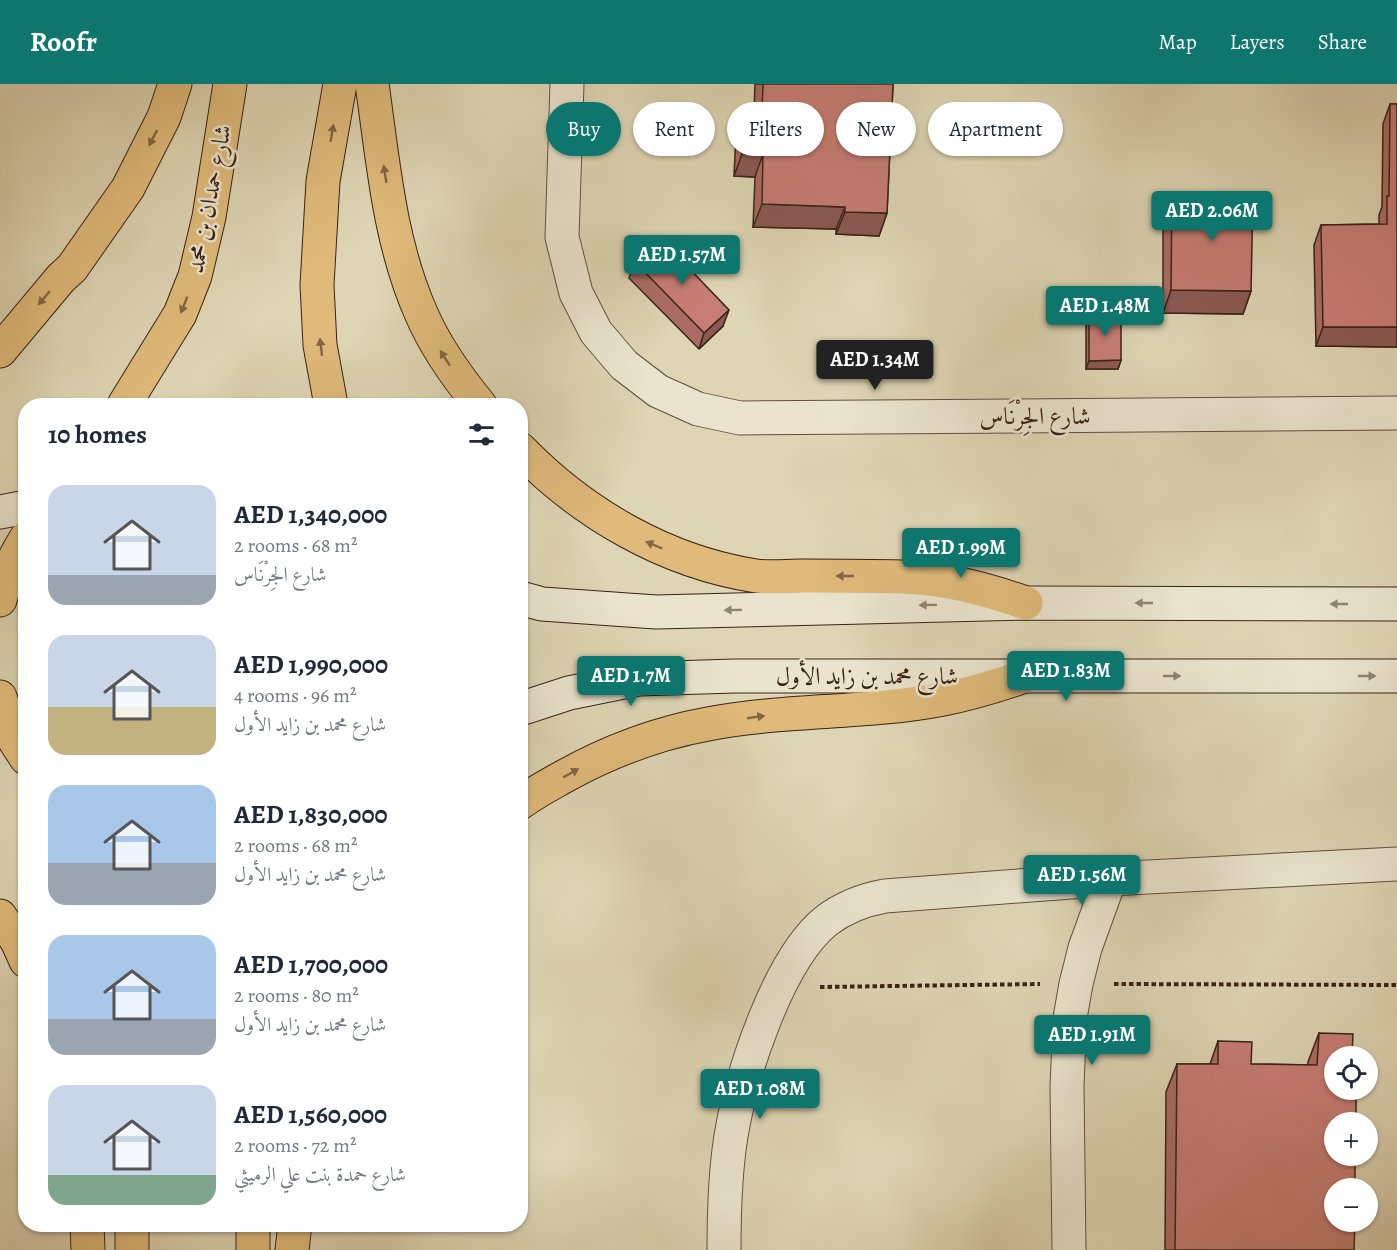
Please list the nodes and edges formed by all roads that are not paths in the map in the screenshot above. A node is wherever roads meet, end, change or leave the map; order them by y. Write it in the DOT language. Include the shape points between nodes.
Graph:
graph roads {
  1 [pos="175,84"];
  2 [pos="230,84"];
  3 [pos="340,84"];
  4 [pos="372,84"];
  5 [pos="567,84"];
  6 [pos="0,351"];
  7 [pos="128,398"];
  8 [pos="330,398"];
  9 [pos="474,398"];
  10 [pos="1397,413"];
  11 [pos="528,457"];
  12 [pos="18,509"];
  13 [pos="0,512"];
  14 [pos="18,550"];
  15 [pos="0,600"];
  16 [pos="528,600"];
  17 [pos="1026,603"];
  18 [pos="1397,604"];
  19 [pos="1397,676"];
  20 [pos="1022,677"];
  21 [pos="0,697"];
  22 [pos="528,706"];
  23 [pos="0,732"];
  24 [pos="18,746"];
  25 [pos="18,751"];
  26 [pos="528,798"];
  27 [pos="1397,864"];
  28 [pos="1110,879"];
  29 [pos="0,916"];
  30 [pos="18,943"];
  31 [pos="87,1232"];
  32 [pos="132,1232"];
  33 [pos="253,1232"];
  34 [pos="294,1232"];
  35 [pos="88,1250"];
  36 [pos="132,1250"];
  37 [pos="253,1250"];
  38 [pos="292,1250"];
  39 [pos="724,1250"];
  40 [pos="1069,1250"];
  1 -- 6 [label="main road, one-way" via="164,117 128,188 72,268"];
  2 -- 7 [label="main road, شارع حمدان بن محمد, one-way" via="209,217 195,276 180,314"];
  8 -- 3 [label="main road, one-way" via="320,345 317,285 323,181"];
  9 -- 4 [label="main road, one-way" via="440,350 420,312 403,265"];
  5 -- 10 [label="street, شارع الجِرْنَاس" via="562,237 576,293 596,332 624,365 658,392 698,410 740,418"];
  17 -- 11 [label="main road, one-way" via="945,580 758,576 702,564 649,544 600,515"];
  12 -- 13 [label="street"];
  14 -- 15 [label="main road"];
  17 -- 16 [label="street, one-way" via="656,612"];
  18 -- 17 [label="street, one-way"];
  20 -- 19 [label="street, شارع محمد بن زايد الأول, one-way"];
  20 -- 22 [label="street, شارع محمد بن زايد الأول" via="638,679 569,693"];
  26 -- 20 [label="main road, one-way" via="584,766 644,741 707,724 942,700"];
  21 -- 24 [label="main road"];
  23 -- 25 [label="street"];
  27 -- 28 [label="street"];
  28 -- 39 [label="street" via="863,900 826,921 810,936 780,987 760,1032 739,1097 726,1174"];
  28 -- 40 [label="street" via="1085,948 1070,1018"];
  29 -- 30 [label="main road"];
  31 -- 35 [label="main road"];
  32 -- 36 [label="main road"];
  33 -- 37 [label="main road"];
  34 -- 38 [label="main road"];
}
